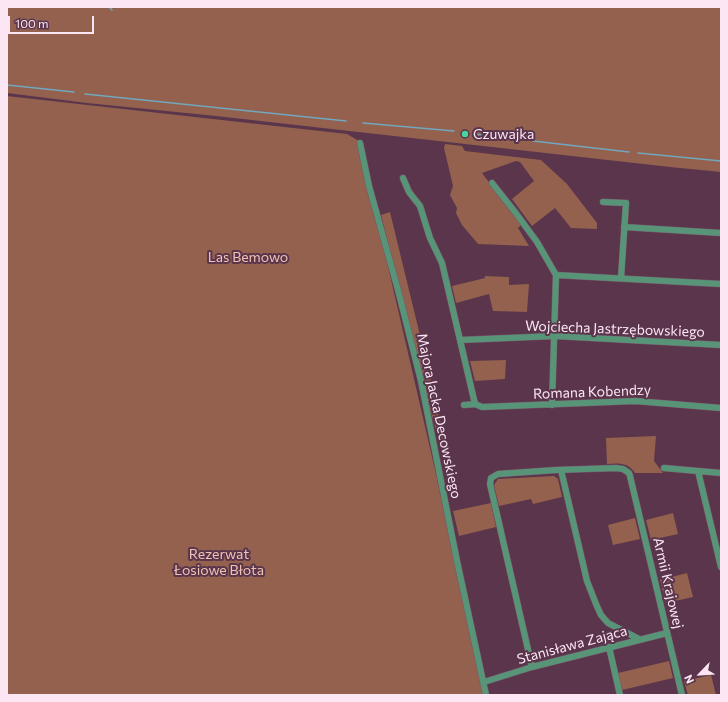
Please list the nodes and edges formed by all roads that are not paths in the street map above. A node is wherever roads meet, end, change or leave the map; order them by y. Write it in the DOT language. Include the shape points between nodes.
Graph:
graph roads {
  1 [pos="360,143"];
  2 [pos="404,178"];
  3 [pos="492,183"];
  4 [pos="603,202"];
  5 [pos="624,227"];
  6 [pos="721,233"];
  7 [pos="556,275"];
  8 [pos="622,278"];
  9 [pos="721,284"];
  10 [pos="555,336"];
  11 [pos="460,340"];
  12 [pos="721,344"];
  13 [pos="475,404"];
  14 [pos="464,405"];
  15 [pos="552,405"];
  16 [pos="721,408"];
  17 [pos="664,468"];
  18 [pos="561,470"];
  19 [pos="698,471"];
  20 [pos="721,473"];
  21 [pos="721,567"];
  22 [pos="667,633"];
  23 [pos="639,640"];
  24 [pos="609,647"];
  25 [pos="532,667"];
  26 [pos="484,682"];
  27 [pos="486,695"];
  28 [pos="620,695"];
  29 [pos="682,695"];
  1 -- 26 [label="street, Majora Jacka Decowskiego" via="421,381"];
  2 -- 11 [label="street" via="409,192 420,206 430,238 440,258"];
  3 -- 7 [label="street" via="536,242"];
  4 -- 5 [label="street" via="626,202"];
  5 -- 6 [label="street"];
  5 -- 8 [label="street"];
  7 -- 8 [label="street"];
  7 -- 10 [label="street"];
  8 -- 9 [label="street"];
  10 -- 11 [label="street, Wojciecha Jastrzębowskiego"];
  10 -- 12 [label="street, Wojciecha Jastrzębowskiego"];
  10 -- 15 [label="street"];
  11 -- 13 [label="street"];
  13 -- 14 [label="street, Romana Kobendzy"];
  13 -- 15 [label="street, Romana Kobendzy" via="482,407"];
  15 -- 16 [label="street, Romana Kobendzy" via="635,401"];
  17 -- 19 [label="street"];
  18 -- 22 [label="street, Armii Krajowej" via="616,468 627,471"];
  18 -- 23 [label="street" via="587,580 601,615 608,623"];
  18 -- 25 [label="street" via="498,474 491,478 490,484"];
  19 -- 20 [label="street"];
  19 -- 21 [label="street"];
  22 -- 23 [label="street, Stanisława Zająca"];
  22 -- 29 [label="street, Armii Krajowej"];
  23 -- 24 [label="street, Stanisława Zająca"];
  24 -- 25 [label="street, Stanisława Zająca"];
  24 -- 28 [label="street"];
  25 -- 26 [label="street, Stanisława Zająca"];
  26 -- 27 [label="street, Majora Jacka Decowskiego"];
}
